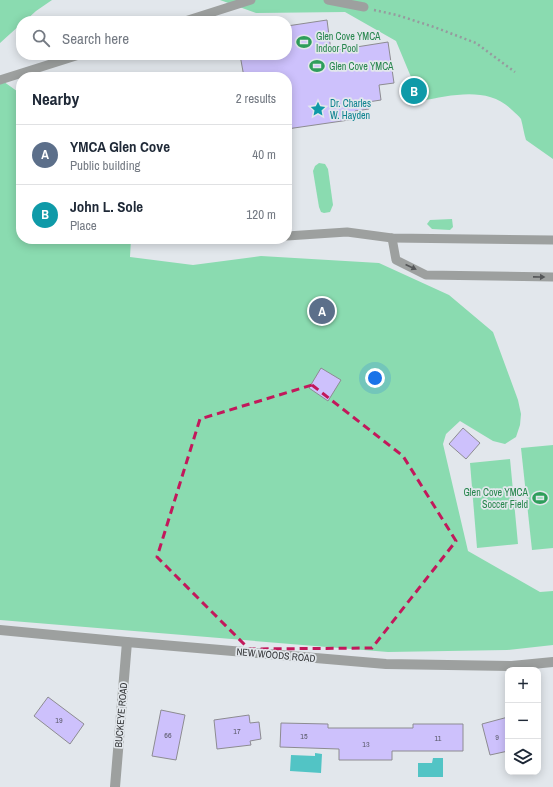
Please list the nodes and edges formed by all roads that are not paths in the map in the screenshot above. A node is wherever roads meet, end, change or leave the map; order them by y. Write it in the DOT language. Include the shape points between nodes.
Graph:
graph roads {
  1 [pos="250,0"];
  2 [pos="328,0"];
  3 [pos="364,7"];
  4 [pos="200,16"];
  5 [pos="63,60"];
  6 [pos="25,72"];
  7 [pos="16,75"];
  8 [pos="0,80"];
  9 [pos="292,236"];
  10 [pos="392,238"];
  11 [pos="553,240"];
  12 [pos="553,277"];
  13 [pos="0,630"];
  14 [pos="127,642"];
  15 [pos="553,662"];
  16 [pos="115,787"];
  1 -- 4 [label="lane"];
  2 -- 3 [label="lane"];
  5 -- 6 [label="lane"];
  7 -- 8 [label="lane"];
  9 -- 10 [label="lane" via="347,232"];
  10 -- 11 [label="lane"];
  10 -- 12 [label="lane, one-way" via="396,260 426,274"];
  13 -- 14 [label="street, NEW WOODS ROAD"];
  14 -- 15 [label="street, NEW WOODS ROAD" via="386,664 512,666"];
  14 -- 16 [label="street, BUCKEYE ROAD"];
}
